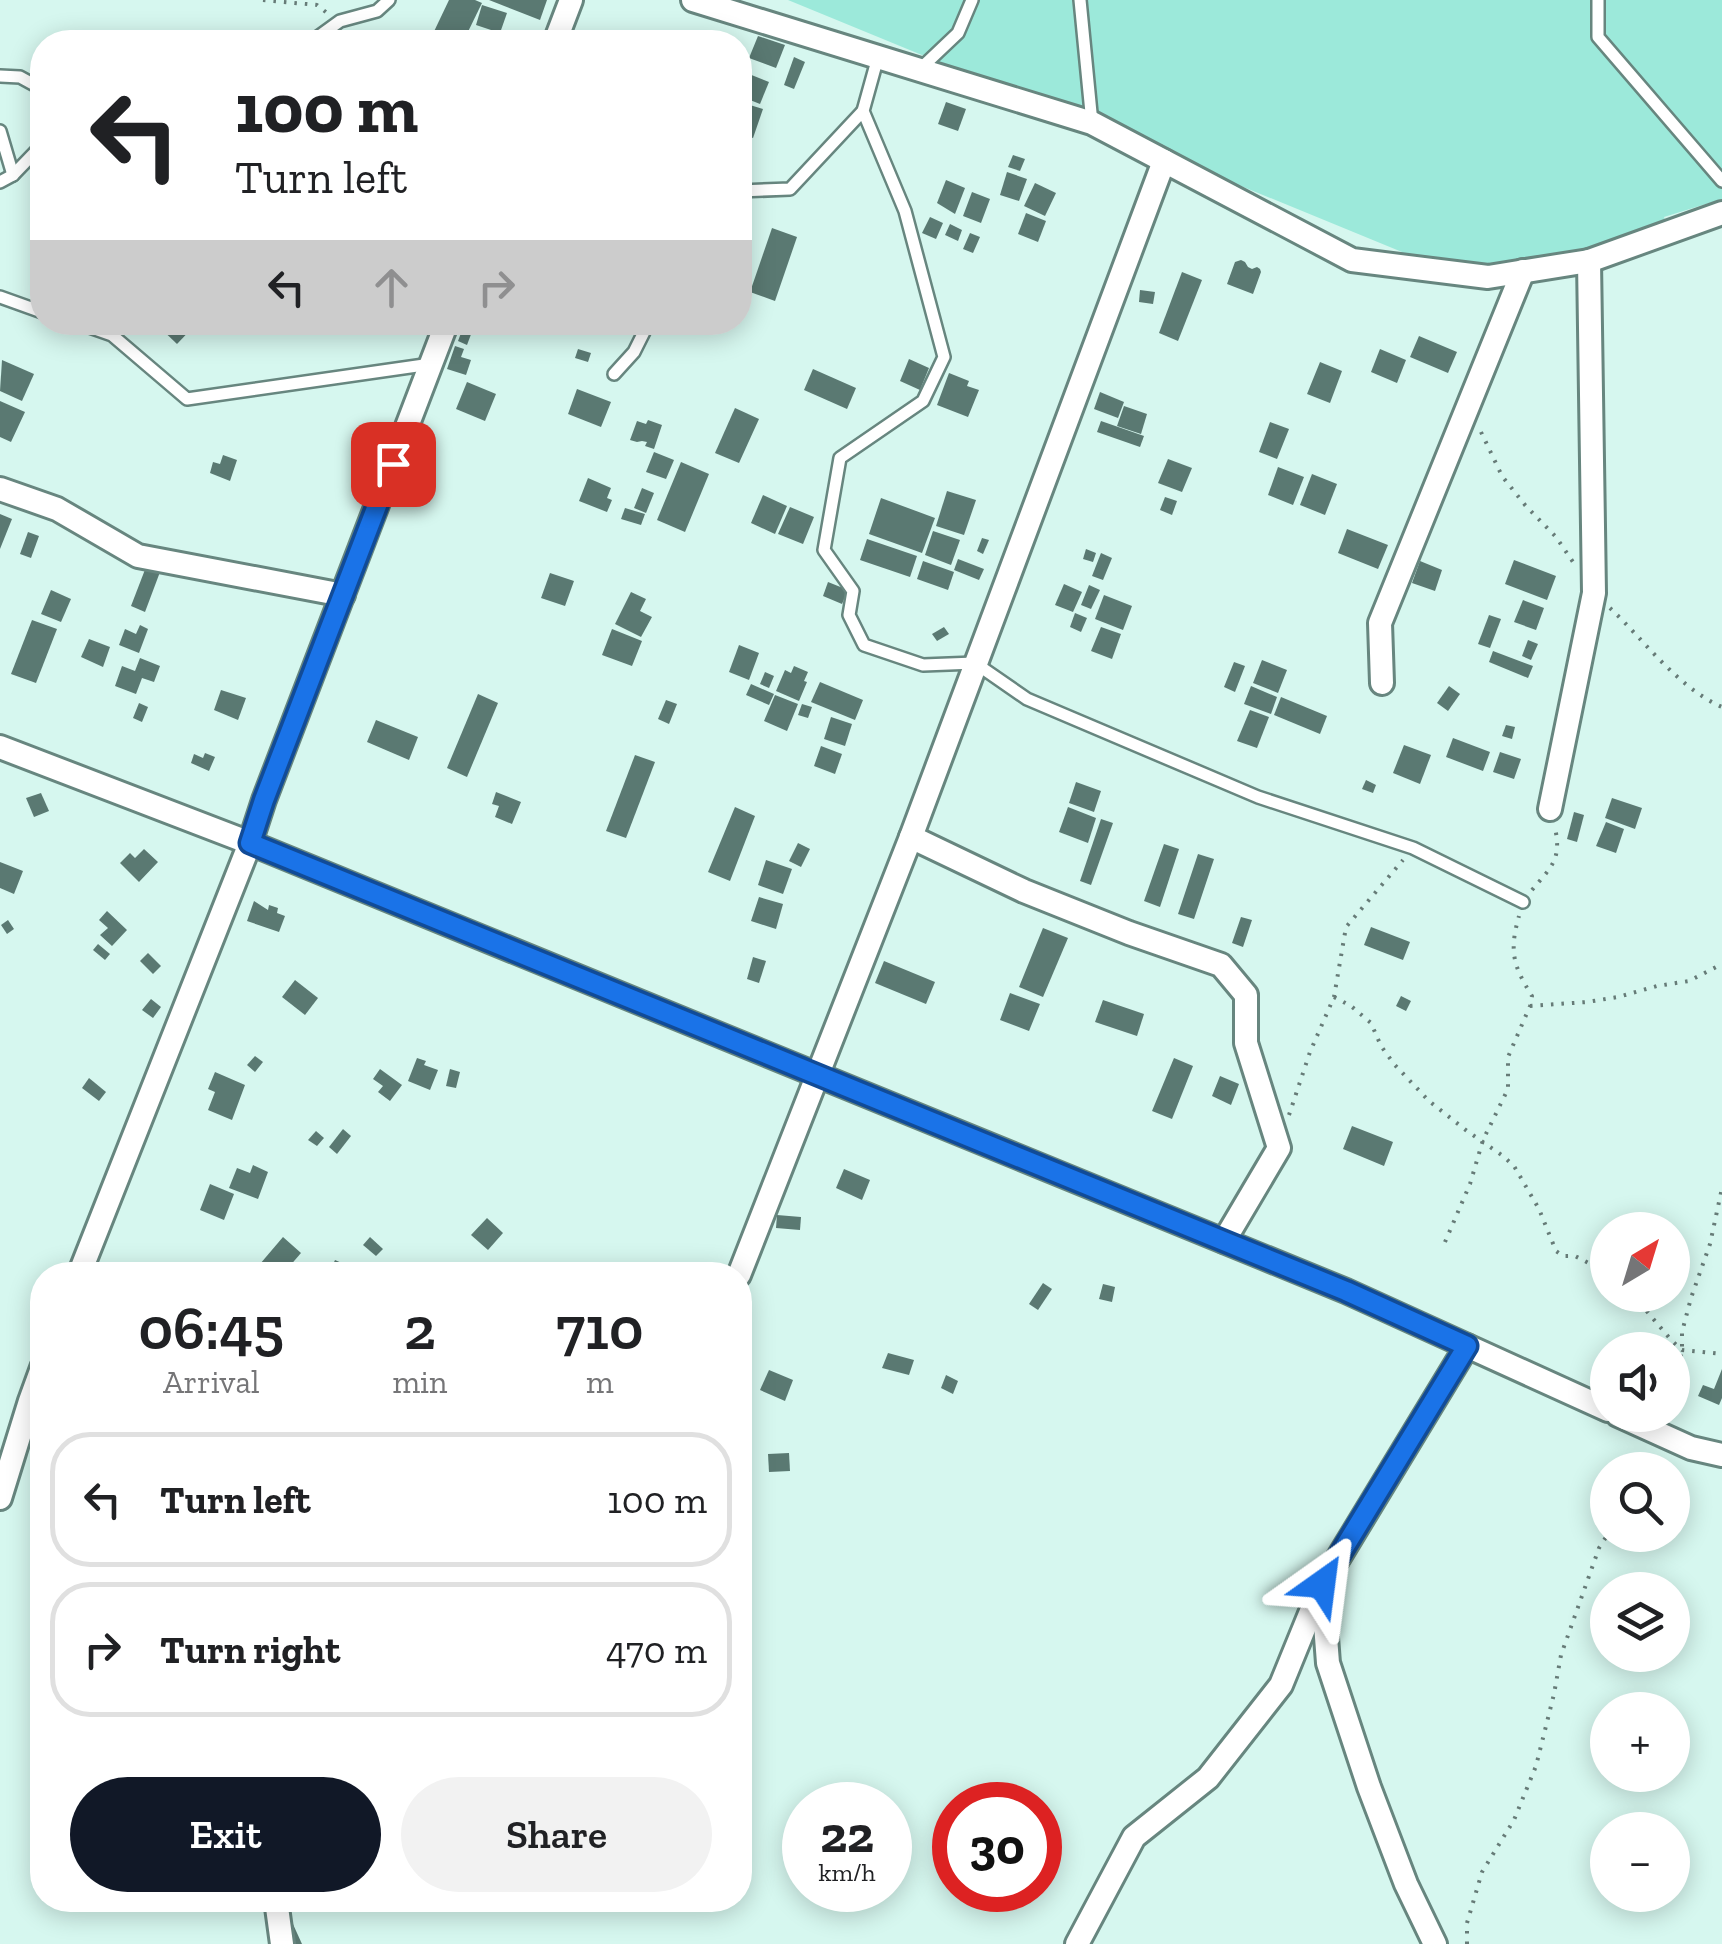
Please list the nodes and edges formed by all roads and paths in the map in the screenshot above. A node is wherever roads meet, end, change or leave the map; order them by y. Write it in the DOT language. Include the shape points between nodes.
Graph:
graph roads {
  1 [pos="263,0"];
  2 [pos="388,0"];
  3 [pos="571,0"];
  4 [pos="693,0"];
  5 [pos="972,0"];
  6 [pos="1080,0"];
  7 [pos="1598,0"];
  8 [pos="340,21"];
  9 [pos="328,30"];
  10 [pos="560,30"];
  11 [pos="878,57"];
  12 [pos="919,70"];
  13 [pos="0,76"];
  14 [pos="30,83"];
  15 [pos="863,111"];
  16 [pos="1092,123"];
  17 [pos="0,131"];
  18 [pos="30,157"];
  19 [pos="1164,161"];
  20 [pos="13,175"];
  21 [pos="1722,181"];
  22 [pos="0,182"];
  23 [pos="752,191"];
  24 [pos="1722,213"];
  25 [pos="1589,261"];
  26 [pos="1523,271"];
  27 [pos="0,297"];
  28 [pos="30,308"];
  29 [pos="112,335"];
  30 [pos="443,335"];
  31 [pos="642,335"];
  32 [pos="431,364"];
  33 [pos="614,374"];
  34 [pos="0,489"];
  35 [pos="342,596"];
  36 [pos="975,662"];
  37 [pos="1382,683"];
  38 [pos="0,748"];
  39 [pos="1550,809"];
  40 [pos="911,837"];
  41 [pos="250,843"];
  42 [pos="1413,848"];
  43 [pos="1523,902"];
  44 [pos="1722,964"];
  45 [pos="1334,997"];
  46 [pos="1530,1006"];
  47 [pos="816,1074"];
  48 [pos="1289,1116"];
  49 [pos="1483,1140"];
  50 [pos="1722,1188"];
  51 [pos="1224,1241"];
  52 [pos="1445,1242"];
  53 [pos="84,1262"];
  54 [pos="744,1262"];
  55 [pos="1590,1263"];
  56 [pos="1647,1312"];
  57 [pos="1664,1332"];
  58 [pos="1682,1332"];
  59 [pos="1467,1346"];
  60 [pos="1690,1351"];
  61 [pos="1722,1354"];
  62 [pos="30,1401"];
  63 [pos="1590,1402"];
  64 [pos="1656,1432"];
  65 [pos="1722,1456"];
  66 [pos="0,1498"];
  67 [pos="1598,1552"];
  68 [pos="1322,1584"];
  69 [pos="278,1912"];
  70 [pos="282,1944"];
  71 [pos="1077,1944"];
  72 [pos="1435,1944"];
  73 [pos="1467,1944"];
  1 -- 8 [label="path" via="317,6"];
  2 -- 8 [label="lane" via="377,11"];
  3 -- 10 [label="street"];
  4 -- 11 [label="street"];
  5 -- 12 [label="lane" via="958,33"];
  6 -- 16 [label="lane"];
  7 -- 21 [label="lane" via="1598,37"];
  8 -- 9 [label="lane"];
  11 -- 12 [label="street"];
  11 -- 15 [label="lane"];
  12 -- 16 [label="street"];
  13 -- 14 [label="lane"];
  15 -- 23 [label="lane" via="790,189"];
  15 -- 36 [label="lane" via="906,211 944,356 923,401 840,458 824,550 852,591 849,616 864,645 923,664"];
  16 -- 19 [label="street"];
  17 -- 20 [label="lane"];
  18 -- 20 [label="lane"];
  19 -- 26 [label="street" via="1352,260 1488,277"];
  19 -- 36 [label="street"];
  20 -- 22 [label="lane"];
  24 -- 25 [label="street"];
  25 -- 26 [label="street"];
  25 -- 39 [label="street" via="1594,593"];
  26 -- 37 [label="street" via="1380,623"];
  27 -- 28 [label="lane"];
  29 -- 32 [label="lane" via="187,399"];
  30 -- 32 [label="street"];
  31 -- 33 [label="lane"];
  32 -- 35 [label="street"];
  34 -- 35 [label="street" via="56,509 138,556"];
  35 -- 41 [label="street"];
  36 -- 40 [label="street"];
  36 -- 42 [label="lane" via="1026,698 1258,796"];
  38 -- 41 [label="street"];
  39 -- 43 [label="path" via="1558,852"];
  40 -- 47 [label="street"];
  40 -- 51 [label="street" via="1024,892 1221,965 1246,995 1246,1043 1278,1148"];
  41 -- 47 [label="street"];
  41 -- 53 [label="street"];
  42 -- 43 [label="lane"];
  42 -- 45 [label="path" via="1346,927"];
  43 -- 46 [label="path" via="1514,934 1515,969 1532,996"];
  44 -- 46 [label="path" via="1689,980 1618,996"];
  45 -- 48 [label="path"];
  45 -- 49 [label="path" via="1371,1023 1394,1064 1430,1101"];
  46 -- 49 [label="path" via="1508,1057 1508,1090"];
  47 -- 51 [label="street"];
  47 -- 54 [label="street"];
  49 -- 52 [label="path"];
  49 -- 55 [label="path" via="1520,1174 1556,1251"];
  50 -- 58 [label="path"];
  51 -- 59 [label="street"];
  56 -- 57 [label="path"];
  59 -- 63 [label="street"];
  59 -- 68 [label="street"];
  60 -- 61 [label="path"];
  62 -- 66 [label="street"];
  64 -- 65 [label="street"];
  67 -- 73 [label="path" via="1561,1655 1536,1766 1482,1872"];
  68 -- 71 [label="street" via="1280,1685 1208,1778 1134,1837"];
  68 -- 72 [label="street" via="1328,1664 1406,1884"];
  69 -- 70 [label="street"];
}
